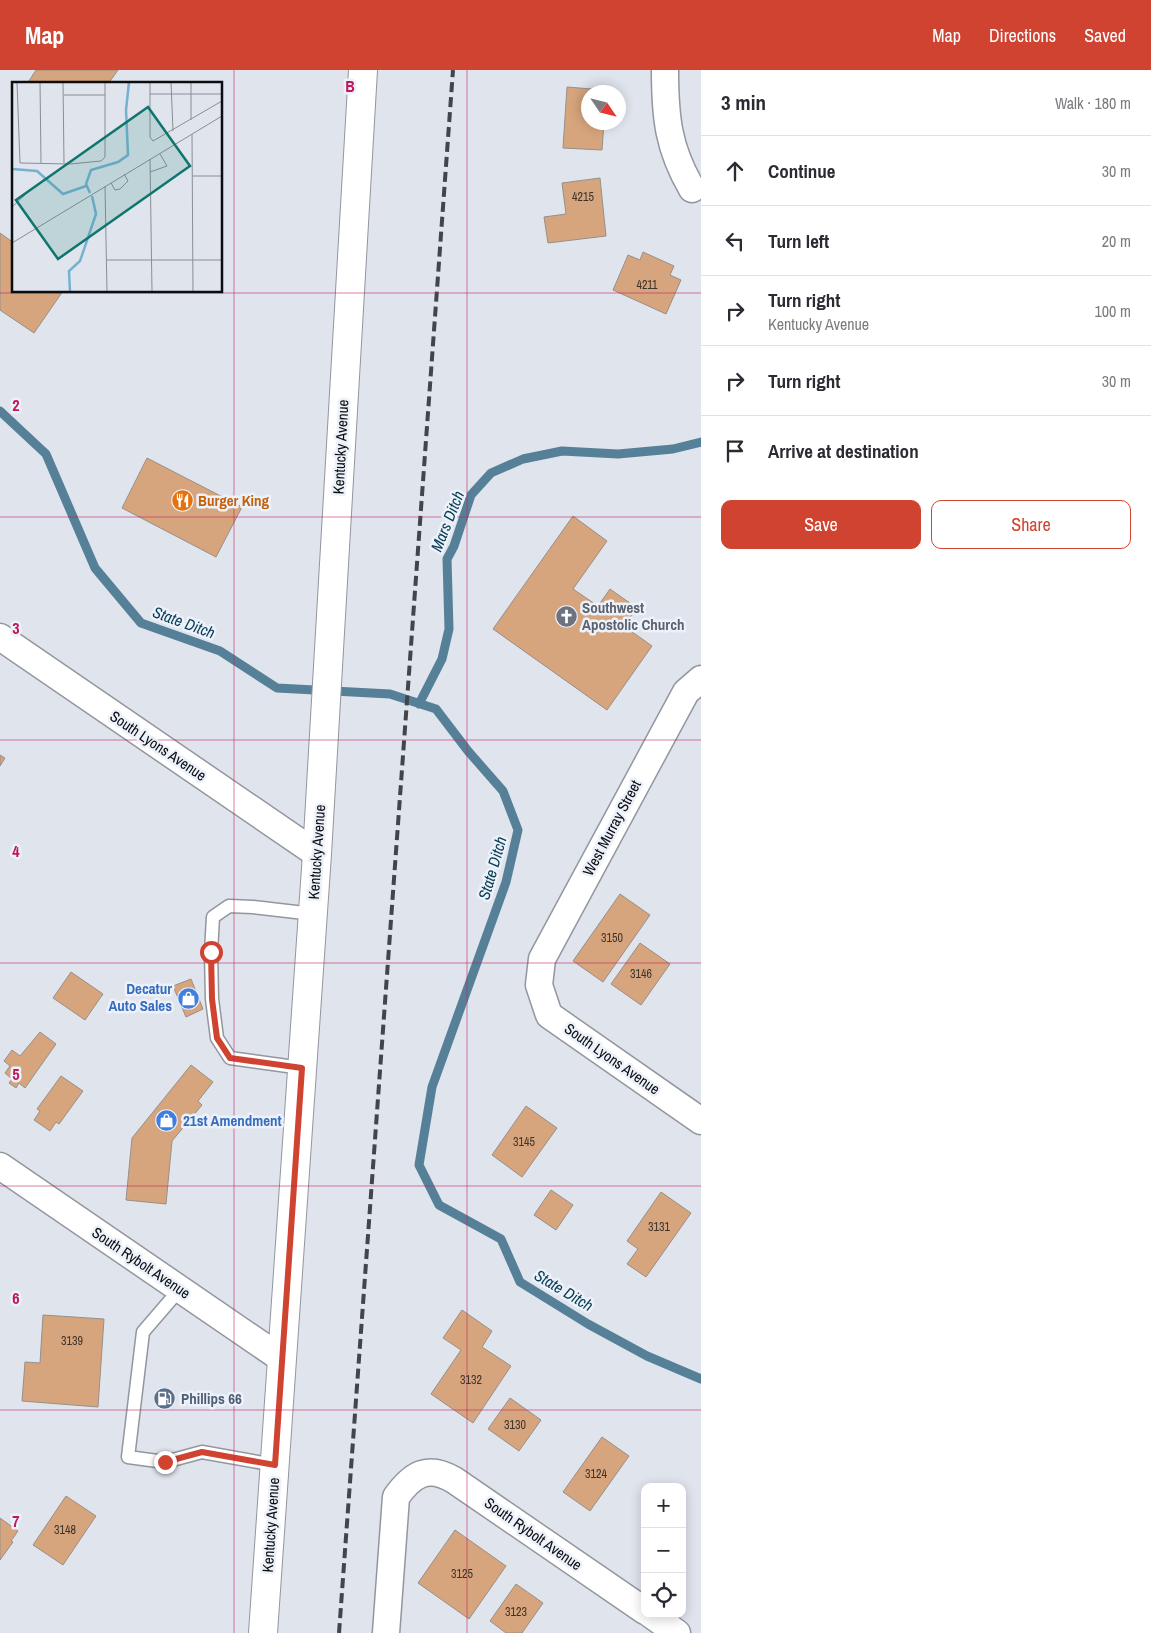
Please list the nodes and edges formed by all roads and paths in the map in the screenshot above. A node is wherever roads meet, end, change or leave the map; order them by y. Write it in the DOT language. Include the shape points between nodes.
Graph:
graph roads {
  1 [pos="363,70"];
  2 [pos="665,70"];
  3 [pos="692,189"];
  4 [pos="0,638"];
  5 [pos="701,679"];
  6 [pos="317,854"];
  7 [pos="312,914"];
  8 [pos="539,985"];
  9 [pos="302,1068"];
  10 [pos="701,1121"];
  11 [pos="0,1166"];
  12 [pos="180,1289"];
  13 [pos="282,1359"];
  14 [pos="275,1465"];
  15 [pos="641,1608"];
  16 [pos="656,1618"];
  17 [pos="263,1633"];
  18 [pos="386,1633"];
  19 [pos="677,1633"];
  1 -- 6 [label="main road, Kentucky Avenue"];
  2 -- 3 [label="street" via="669,136"];
  4 -- 6 [label="street, South Lyons Avenue"];
  5 -- 8 [label="street, West Murray Street" via="686,692 542,959"];
  6 -- 7 [label="main road, Kentucky Avenue"];
  7 -- 9 [label="main road, Kentucky Avenue"];
  7 -- 9 [label="lane" via="229,906 213,917 212,999 217,1038 230,1058"];
  8 -- 10 [label="street, South Lyons Avenue" via="549,1015"];
  9 -- 13 [label="main road, Kentucky Avenue"];
  11 -- 12 [label="street, South Rybolt Avenue"];
  12 -- 13 [label="street, South Rybolt Avenue"];
  12 -- 14 [label="lane" via="143,1332 128,1457 165,1462 202,1452"];
  13 -- 14 [label="main road, Kentucky Avenue"];
  14 -- 17 [label="main road, Kentucky Avenue"];
  15 -- 18 [label="street, South Rybolt Avenue" via="454,1480 441,1473 429,1472 407,1482 396,1497"];
  16 -- 19 [label="street"];
}
